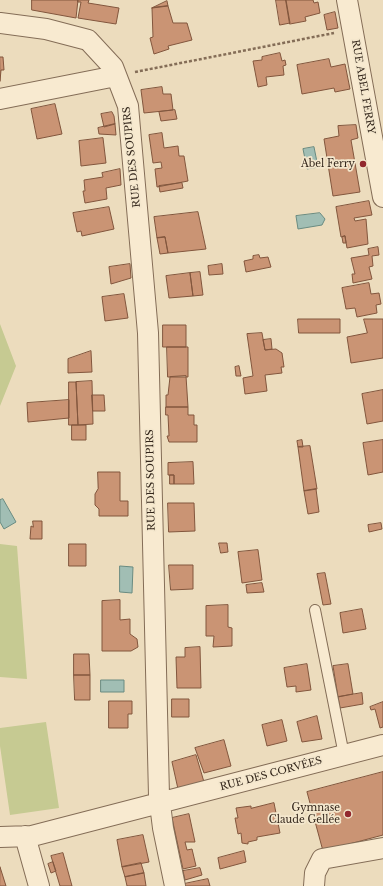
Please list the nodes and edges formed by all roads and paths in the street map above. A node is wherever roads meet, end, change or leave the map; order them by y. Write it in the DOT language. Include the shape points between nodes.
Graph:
graph roads {
  1 [pos="347,0"];
  2 [pos="0,23"];
  3 [pos="352,29"];
  4 [pos="116,76"];
  5 [pos="0,99"];
  6 [pos="383,197"];
  7 [pos="315,610"];
  8 [pos="383,745"];
  9 [pos="344,755"];
  10 [pos="159,803"];
  11 [pos="25,836"];
  12 [pos="0,837"];
  13 [pos="383,848"];
  14 [pos="39,886"];
  15 [pos="175,886"];
  16 [pos="314,886"];
  1 -- 3 [label="street, RUE ABEL FERRY"];
  2 -- 4 [label="street, RUE DES SOUPIRS" via="46,29 88,40 113,67"];
  3 -- 4 [label="path"];
  3 -- 6 [label="street, RUE ABEL FERRY"];
  4 -- 5 [label="street"];
  4 -- 10 [label="street, RUE DES SOUPIRS" via="128,106 148,333"];
  7 -- 9 [label="lane"];
  8 -- 9 [label="street, RUE DES CORVÉES"];
  9 -- 10 [label="street, RUE DES CORVÉES"];
  10 -- 11 [label="street, RUE DES CORVÉES"];
  10 -- 15 [label="street, RUE DES SOUPIRS"];
  11 -- 12 [label="street, RUE DES CORVÉES"];
  11 -- 14 [label="street"];
  13 -- 16 [label="street" via="322,859 315,873"];
}
